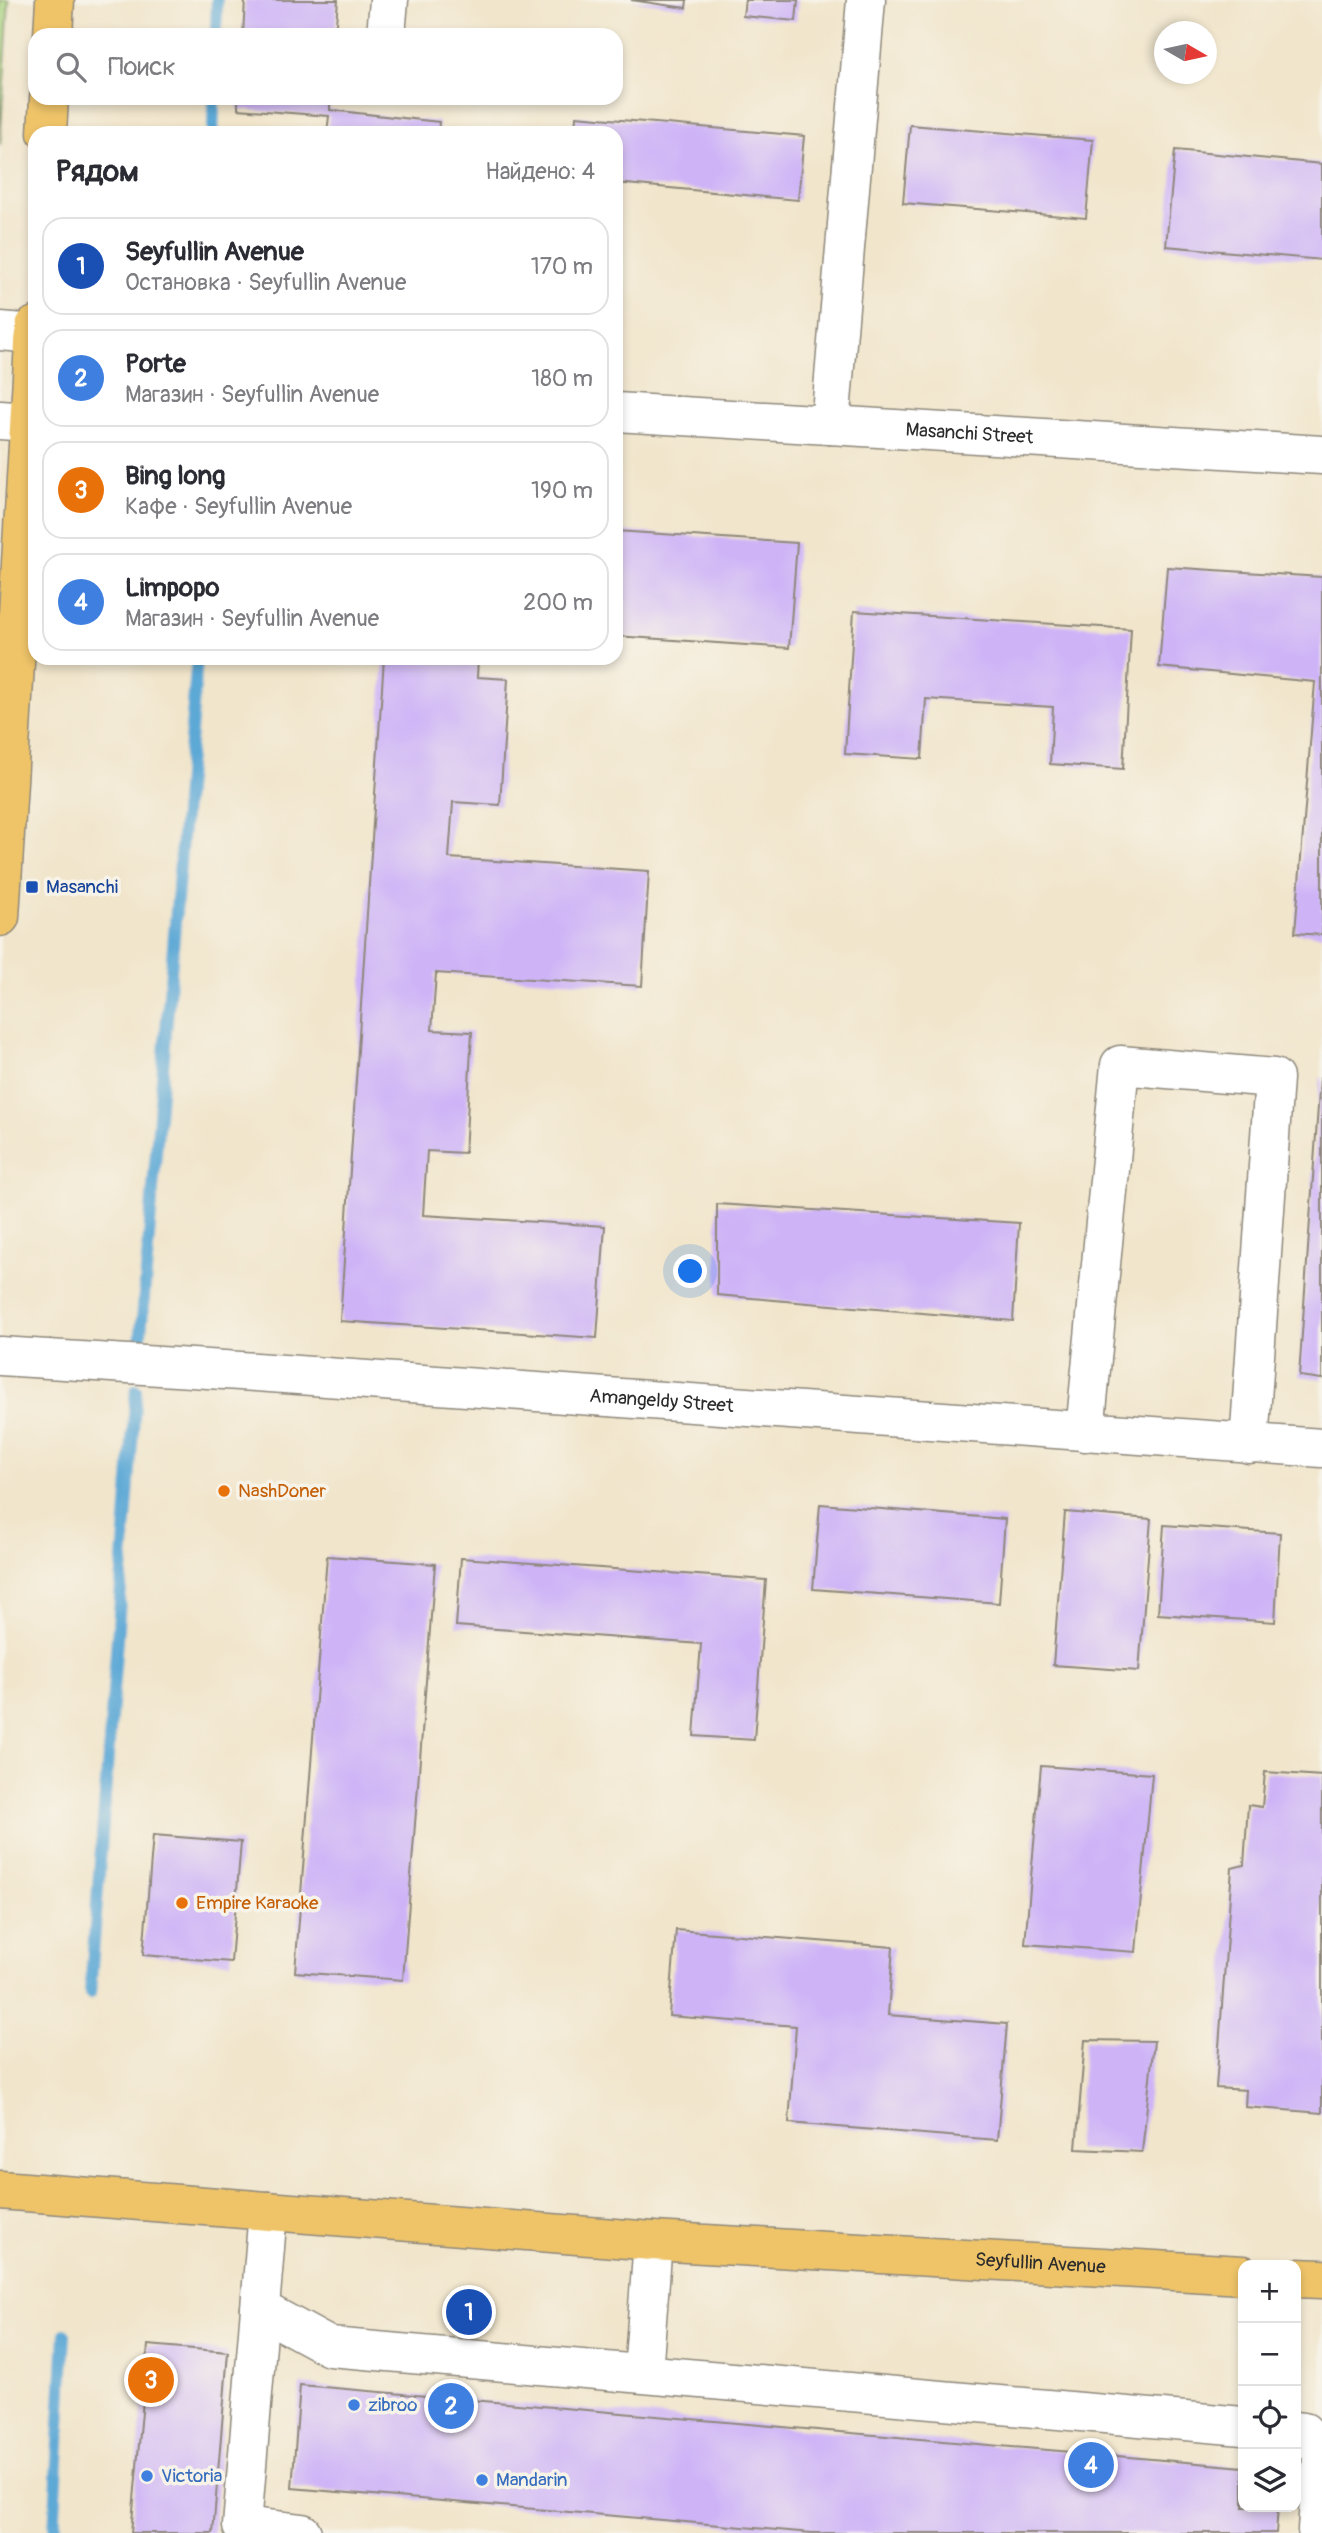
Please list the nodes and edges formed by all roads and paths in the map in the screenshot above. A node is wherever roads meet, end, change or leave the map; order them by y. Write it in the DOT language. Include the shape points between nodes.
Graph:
graph roads {
  1 [pos="55,0"];
  2 [pos="389,0"];
  3 [pos="866,0"];
  4 [pos="53,28"];
  5 [pos="387,28"];
  6 [pos="49,105"];
  7 [pos="47,126"];
  8 [pos="0,331"];
  9 [pos="28,333"];
  10 [pos="28,377"];
  11 [pos="623,412"];
  12 [pos="21,420"];
  13 [pos="830,425"];
  14 [pos="1322,455"];
  15 [pos="0,917"];
  16 [pos="0,1356"];
  17 [pos="1085,1432"];
  18 [pos="1250,1444"];
  19 [pos="1322,1448"];
  20 [pos="0,2190"];
  21 [pos="268,2211"];
  22 [pos="653,2241"];
  23 [pos="1238,2275"];
  24 [pos="1301,2278"];
  25 [pos="1322,2279"];
  26 [pos="260,2309"];
  27 [pos="643,2373"];
  28 [pos="1238,2426"];
  29 [pos="1301,2432"];
  30 [pos="1322,2453"];
  31 [pos="241,2529"];
  32 [pos="302,2533"];
  33 [pos="1320,2533"];
  1 -- 4 [label="main road"];
  2 -- 5 [label="street"];
  3 -- 13 [label="street"];
  6 -- 7 [label="main road"];
  8 -- 9 [label="street"];
  10 -- 12 [label="main road"];
  11 -- 13 [label="street, Masanchi Street"];
  12 -- 15 [label="main road"];
  13 -- 14 [label="street, Masanchi Street"];
  16 -- 17 [label="street, Amangeldy Street"];
  17 -- 18 [label="street, Amangeldy Street"];
  17 -- 18 [label="street" via="1120,1065 1274,1078"];
  18 -- 19 [label="street, Amangeldy Street"];
  20 -- 21 [label="main road, Seyfullin Avenue"];
  21 -- 22 [label="main road, Seyfullin Avenue"];
  21 -- 26 [label="street"];
  22 -- 23 [label="main road, Seyfullin Avenue"];
  22 -- 27 [label="street"];
  24 -- 25 [label="main road"];
  26 -- 27 [label="street" via="330,2347"];
  26 -- 31 [label="street"];
  27 -- 28 [label="street"];
  29 -- 30 [label="street"];
  30 -- 33 [label="street"];
  31 -- 32 [label="street"];
}
